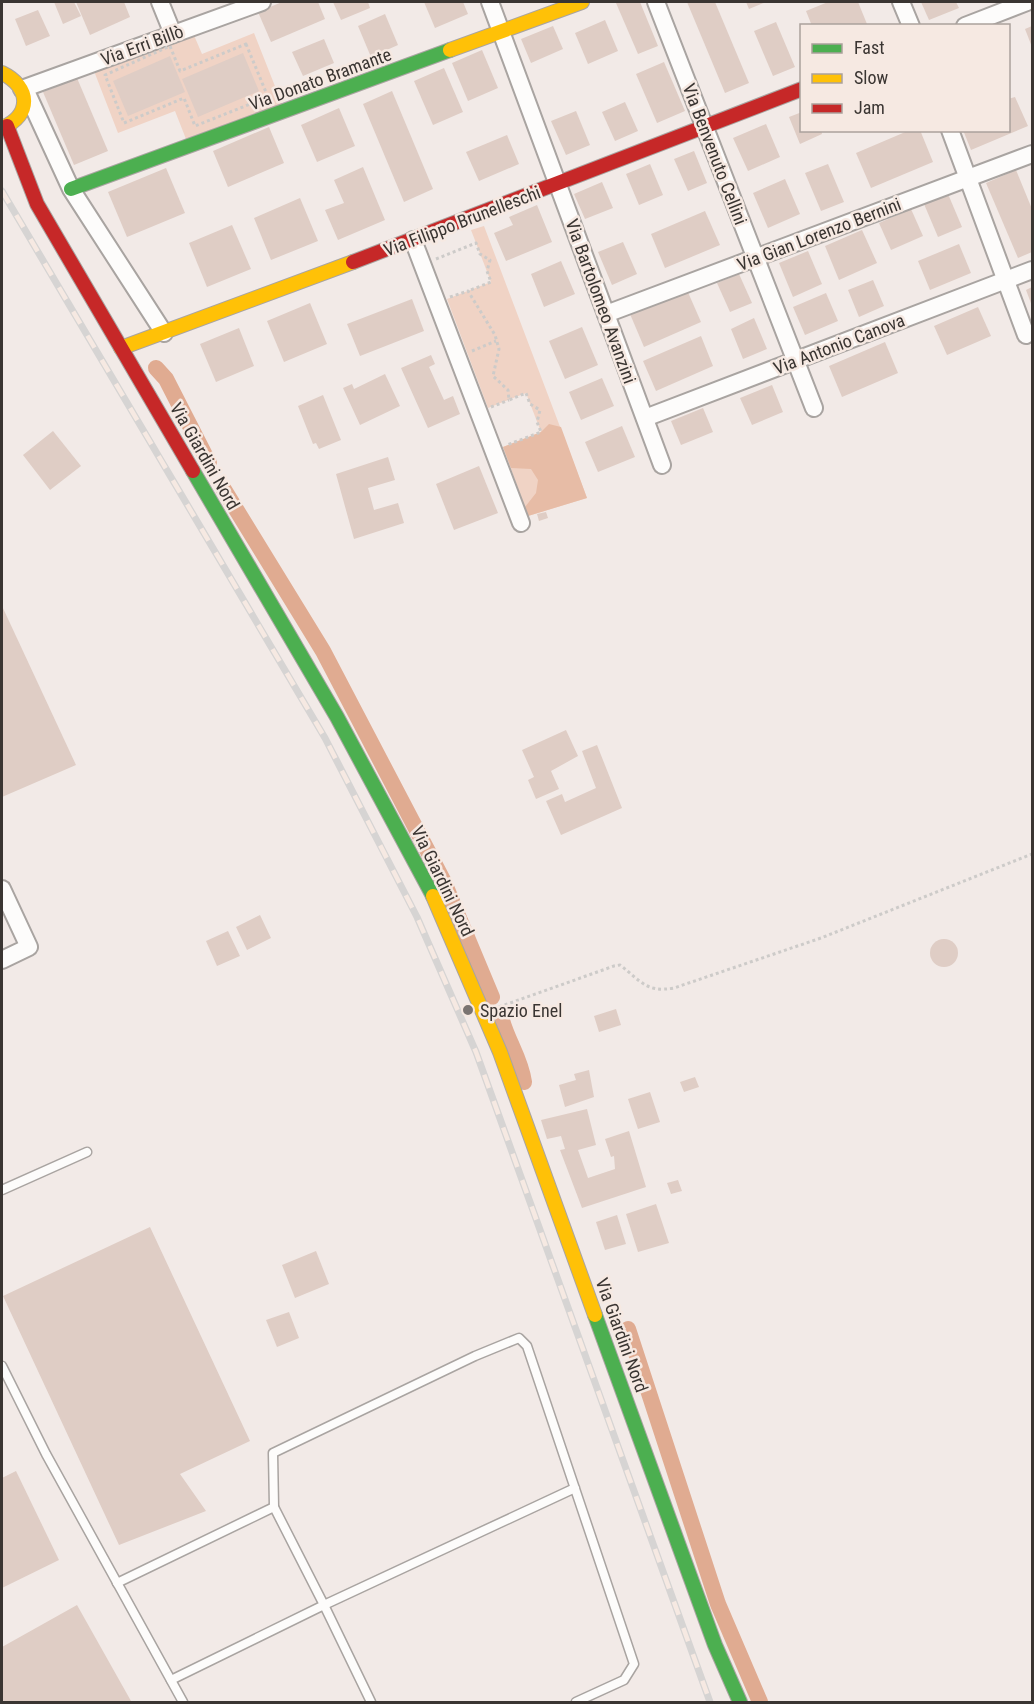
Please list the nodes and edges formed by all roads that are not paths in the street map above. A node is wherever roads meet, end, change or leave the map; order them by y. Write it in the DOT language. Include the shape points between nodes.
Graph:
graph roads {
  1 [pos="160,2"];
  2 [pos="262,2"];
  3 [pos="490,2"];
  4 [pos="582,2"];
  5 [pos="656,2"];
  6 [pos="901,2"];
  7 [pos="1027,2"];
  8 [pos="910,24"];
  9 [pos="970,24"];
  10 [pos="501,32"];
  11 [pos="173,34"];
  12 [pos="2,73"];
  13 [pos="23,89"];
  14 [pos="800,89"];
  15 [pos="4,127"];
  16 [pos="704,127"];
  17 [pos="951,132"];
  18 [pos="2,143"];
  19 [pos="1032,154"];
  20 [pos="968,178"];
  21 [pos="28,184"];
  22 [pos="558,184"];
  23 [pos="71,189"];
  24 [pos="413,240"];
  25 [pos="756,258"];
  26 [pos="1032,270"];
  27 [pos="1006,280"];
  28 [pos="606,314"];
  29 [pos="164,333"];
  30 [pos="1026,335"];
  31 [pos="121,348"];
  32 [pos="796,360"];
  33 [pos="814,408"];
  34 [pos="645,418"];
  35 [pos="662,465"];
  36 [pos="521,523"];
  37 [pos="2,890"];
  38 [pos="2,960"];
  39 [pos="87,1152"];
  40 [pos="2,1191"];
  41 [pos="2,1366"];
  42 [pos="575,1488"];
  43 [pos="274,1507"];
  44 [pos="117,1583"];
  45 [pos="324,1605"];
  46 [pos="171,1680"];
  47 [pos="183,1702"];
  48 [pos="371,1702"];
  49 [pos="576,1702"];
  50 [pos="740,1702"];
  1 -- 11 [label="street"];
  2 -- 11 [label="street, Via Erri Billò"];
  3 -- 10 [label="street, Via Bartolomeo Avanzini"];
  4 -- 10 [label="main road, Via Donato Bramante"];
  5 -- 16 [label="street, Via Benvenuto Cellini"];
  6 -- 8 [label="street"];
  7 -- 9 [label="street"];
  10 -- 22 [label="street, Via Bartolomeo Avanzini"];
  10 -- 23 [label="main road, Via Donato Bramante"];
  11 -- 13 [label="street, Via Erri Billò"];
  12 -- 13 [label="main road"];
  13 -- 15 [label="main road" via="23,110 15,122"];
  13 -- 23 [label="street"];
  14 -- 16 [label="main road, Via Filippo Brunelleschi"];
  15 -- 21 [label="main road, Via Giardini Nord"];
  16 -- 22 [label="main road, Via Filippo Brunelleschi"];
  16 -- 25 [label="street, Via Benvenuto Cellini"];
  17 -- 20 [label="street"];
  18 -- 21 [label="main road"];
  19 -- 20 [label="street, Via Gian Lorenzo Bernini"];
  20 -- 25 [label="street, Via Gian Lorenzo Bernini"];
  20 -- 27 [label="street"];
  21 -- 31 [label="main road, Via Giardini Nord" via="71,266"];
  22 -- 24 [label="main road, Via Filippo Brunelleschi"];
  22 -- 28 [label="street, Via Bartolomeo Avanzini"];
  23 -- 29 [label="street"];
  24 -- 29 [label="main road, Via Filippo Brunelleschi"];
  24 -- 36 [label="street"];
  25 -- 28 [label="street, Via Gian Lorenzo Bernini"];
  25 -- 32 [label="street, Via Benvenuto Cellini"];
  26 -- 27 [label="street, Via Antonio Canova"];
  27 -- 30 [label="street"];
  27 -- 32 [label="street, Via Antonio Canova"];
  28 -- 34 [label="street, Via Bartolomeo Avanzini"];
  29 -- 31 [label="main road, Via Filippo Brunelleschi"];
  31 -- 50 [label="main road, Via Giardini Nord" via="337,717 439,908 500,1052 715,1645"];
  32 -- 33 [label="street, Via Benvenuto Cellini"];
  32 -- 34 [label="street, Via Antonio Canova"];
  34 -- 35 [label="street, Via Bartolomeo Avanzini"];
  37 -- 38 [label="street" via="29,947"];
  39 -- 40 [label="lane"];
  41 -- 44 [label="lane"];
  42 -- 43 [label="lane" via="527,1346 519,1338 273,1453"];
  42 -- 45 [label="lane"];
  42 -- 49 [label="lane" via="634,1664 624,1680"];
  43 -- 44 [label="lane"];
  43 -- 45 [label="lane"];
  44 -- 46 [label="lane"];
  45 -- 46 [label="lane"];
  45 -- 48 [label="lane"];
  46 -- 47 [label="lane"];
}
